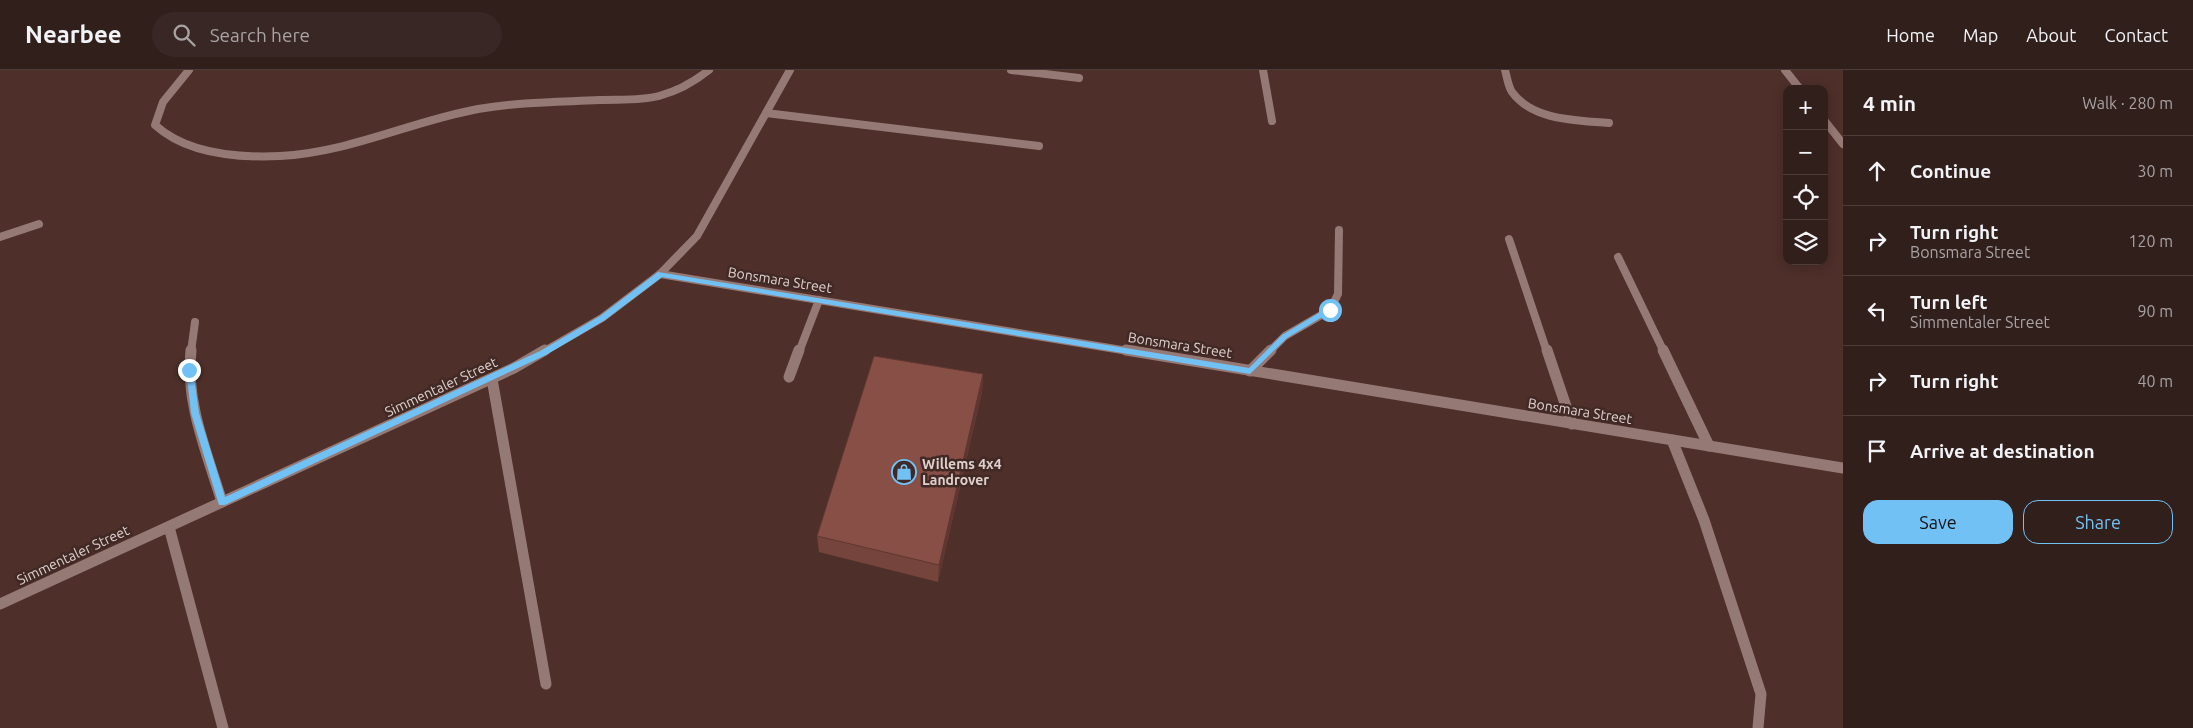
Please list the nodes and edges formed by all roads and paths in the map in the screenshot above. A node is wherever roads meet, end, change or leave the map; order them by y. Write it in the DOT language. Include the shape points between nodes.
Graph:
graph roads {
  1 [pos="189,70"];
  2 [pos="709,70"];
  3 [pos="790,70"];
  4 [pos="1011,70"];
  5 [pos="1263,70"];
  6 [pos="1504,70"];
  7 [pos="1785,70"];
  8 [pos="1079,78"];
  9 [pos="1797,85"];
  10 [pos="766,113"];
  11 [pos="1272,121"];
  12 [pos="1609,123"];
  13 [pos="1828,125"];
  14 [pos="1843,144"];
  15 [pos="1039,146"];
  16 [pos="39,224"];
  17 [pos="1338,230"];
  18 [pos="0,237"];
  19 [pos="1509,239"];
  20 [pos="1618,257"];
  21 [pos="660,274"];
  22 [pos="819,300"];
  23 [pos="195,322"];
  24 [pos="1250,371"];
  25 [pos="789,377"];
  26 [pos="492,378"];
  27 [pos="1572,424"];
  28 [pos="1672,440"];
  29 [pos="1708,446"];
  30 [pos="1843,468"];
  31 [pos="222,502"];
  32 [pos="169,527"];
  33 [pos="0,604"];
  34 [pos="546,684"];
  35 [pos="223,728"];
  36 [pos="1758,728"];
  1 -- 2 [label="street" via="156,114 156,125 167,137 196,147 231,155 262,157 326,151 451,114 481,109 657,96 687,87"];
  3 -- 10 [label="street, Simmentaler Street"];
  4 -- 8 [label="street"];
  5 -- 11 [label="street"];
  6 -- 12 [label="street" via="1511,91 1530,108 1544,114"];
  7 -- 9 [label="street"];
  10 -- 15 [label="street"];
  10 -- 21 [label="street, Simmentaler Street" via="697,236"];
  13 -- 14 [label="street"];
  16 -- 18 [label="street"];
  17 -- 24 [label="street" via="1338,294 1330,310 1285,336"];
  19 -- 27 [label="street"];
  20 -- 29 [label="street"];
  21 -- 22 [label="street, Bonsmara Street"];
  21 -- 26 [label="street, Simmentaler Street" via="582,331"];
  22 -- 24 [label="street, Bonsmara Street"];
  22 -- 25 [label="street"];
  23 -- 31 [label="street" via="189,370 195,413"];
  24 -- 27 [label="street, Bonsmara Street"];
  26 -- 31 [label="street, Simmentaler Street"];
  26 -- 34 [label="street"];
  27 -- 28 [label="street, Bonsmara Street"];
  28 -- 29 [label="street, Bonsmara Street"];
  28 -- 36 [label="street" via="1704,520 1761,694"];
  29 -- 30 [label="street, Bonsmara Street"];
  31 -- 32 [label="street, Simmentaler Street"];
  32 -- 33 [label="street, Simmentaler Street"];
  32 -- 35 [label="street"];
}
